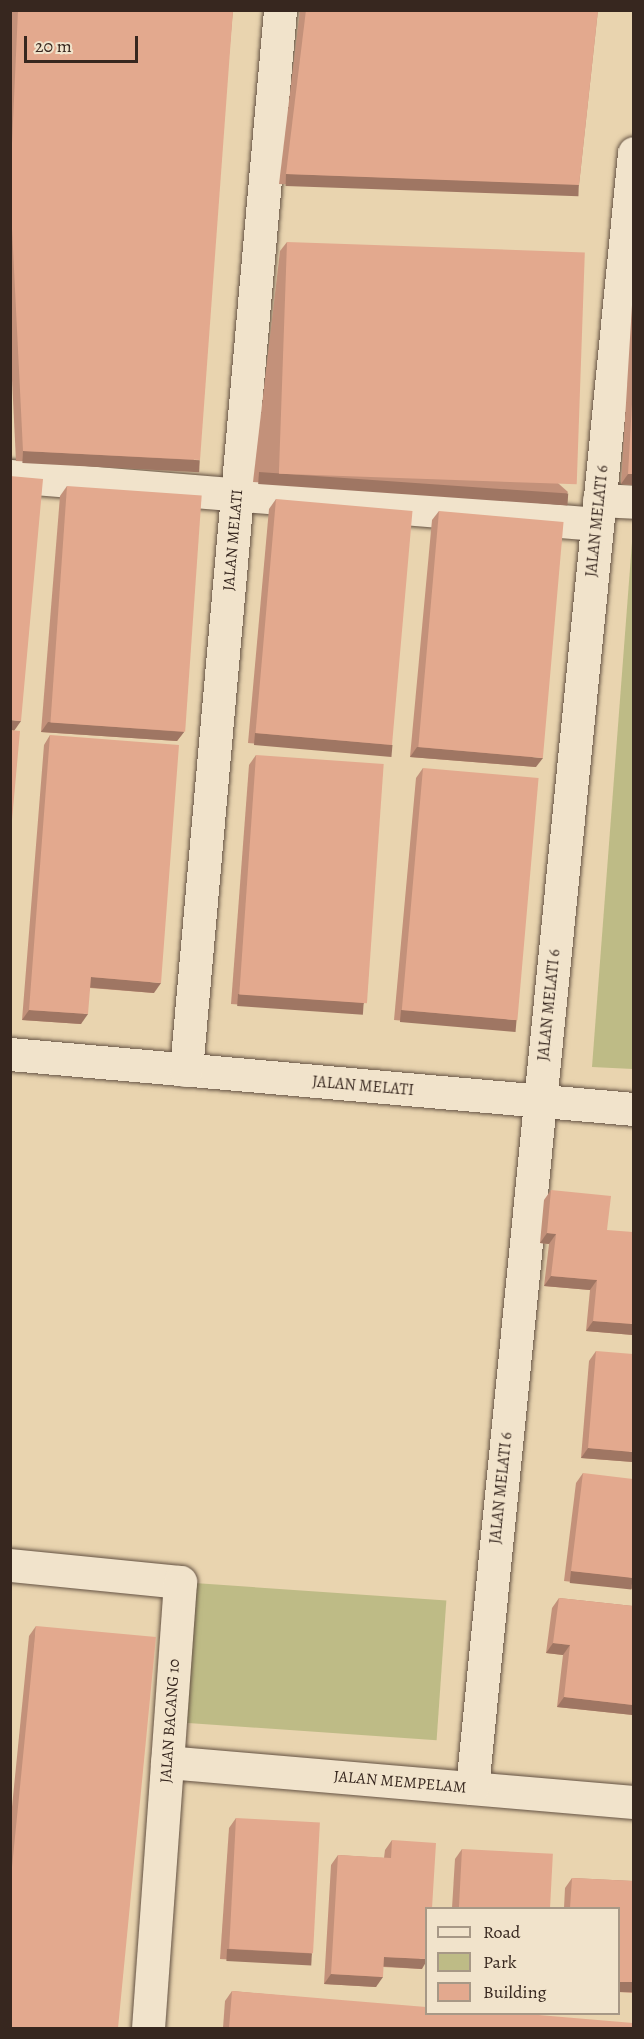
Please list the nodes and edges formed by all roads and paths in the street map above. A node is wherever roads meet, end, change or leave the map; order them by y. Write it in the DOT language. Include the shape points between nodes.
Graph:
graph roads {
  1 [pos="280,10"];
  2 [pos="633,153"];
  3 [pos="630,222"];
  4 [pos="10,476"];
  5 [pos="237,494"];
  6 [pos="633,502"];
  7 [pos="598,512"];
  8 [pos="10,1054"];
  9 [pos="186,1070"];
  10 [pos="540,1102"];
  11 [pos="633,1109"];
  12 [pos="10,1565"];
  13 [pos="167,1762"];
  14 [pos="472,1788"];
  15 [pos="633,1802"];
  16 [pos="148,2028"];
  1 -- 5 [label="street, JALAN MELATI"];
  2 -- 3 [label="street, JALAN MELATI 6"];
  3 -- 7 [label="street, JALAN MELATI 6"];
  4 -- 5 [label="street"];
  5 -- 7 [label="street"];
  5 -- 9 [label="street, JALAN MELATI"];
  6 -- 7 [label="street"];
  7 -- 10 [label="street, JALAN MELATI 6"];
  8 -- 9 [label="street, JALAN MELATI"];
  9 -- 10 [label="street, JALAN MELATI"];
  10 -- 11 [label="street, JALAN MELATI"];
  10 -- 14 [label="street, JALAN MELATI 6"];
  12 -- 13 [label="street, JALAN BACANG 10" via="180,1582"];
  13 -- 14 [label="street, JALAN MEMPELAM"];
  13 -- 16 [label="street, JALAN BACANG 10"];
  14 -- 15 [label="street, JALAN MEMPELAM"];
}
